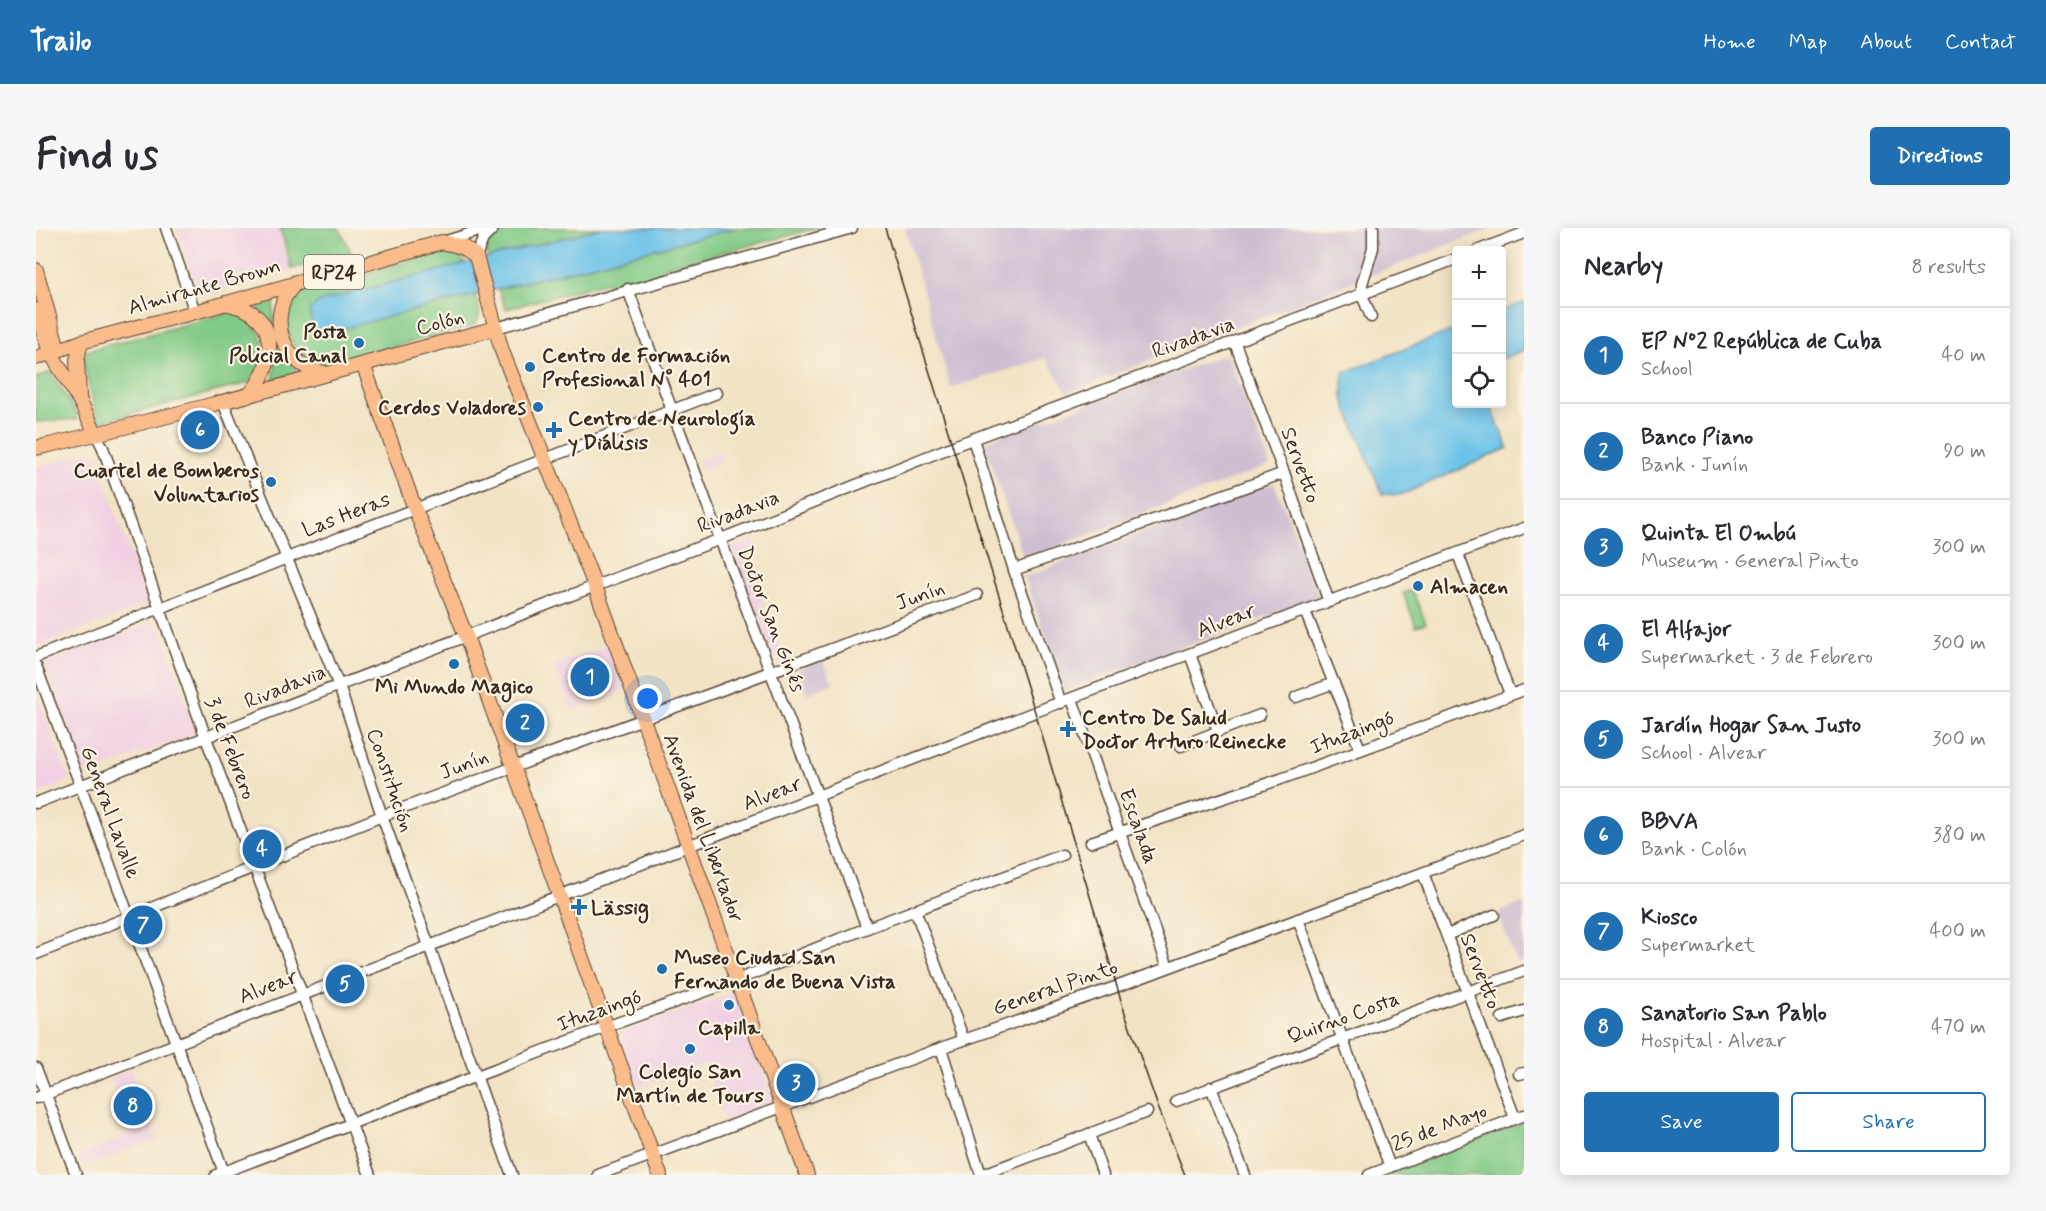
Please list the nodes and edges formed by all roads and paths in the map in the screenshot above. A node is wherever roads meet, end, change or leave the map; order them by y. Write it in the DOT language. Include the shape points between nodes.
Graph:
graph roads {
  1 [pos="166,228"];
  2 [pos="488,228"];
  3 [pos="494,228"];
  4 [pos="852,228"];
  5 [pos="1372,228"];
  6 [pos="1524,233"];
  7 [pos="442,242"];
  8 [pos="1490,246"];
  9 [pos="476,256"];
  10 [pos="1452,261"];
  11 [pos="36,270"];
  12 [pos="296,282"];
  13 [pos="628,290"];
  14 [pos="1362,295"];
  15 [pos="226,303"];
  16 [pos="36,310"];
  17 [pos="195,312"];
  18 [pos="1371,317"];
  19 [pos="496,328"];
  20 [pos="81,342"];
  21 [pos="1235,343"];
  22 [pos="54,350"];
  23 [pos="36,358"];
  24 [pos="363,364"];
  25 [pos="326,373"];
  26 [pos="717,393"];
  27 [pos="248,396"];
  28 [pos="80,401"];
  29 [pos="224,402"];
  30 [pos="671,411"];
  31 [pos="96,435"];
  32 [pos="973,439"];
  33 [pos="36,448"];
  34 [pos="545,459"];
  35 [pos="1284,473"];
  36 [pos="415,509"];
  37 [pos="1524,528"];
  38 [pos="721,539"];
  39 [pos="1458,554"];
  40 [pos="287,558"];
  41 [pos="1014,570"];
  42 [pos="595,586"];
  43 [pos="976,595"];
  44 [pos="1329,602"];
  45 [pos="160,609"];
  46 [pos="1305,611"];
  47 [pos="466,636"];
  48 [pos="1190,654"];
  49 [pos="36,657"];
  50 [pos="36,666"];
  51 [pos="771,671"];
  52 [pos="1334,683"];
  53 [pos="339,686"];
  54 [pos="1524,690"];
  55 [pos="1510,694"];
  56 [pos="1296,697"];
  57 [pos="1072,699"];
  58 [pos="1061,703"];
  59 [pos="1260,715"];
  60 [pos="642,719"];
  61 [pos="1218,731"];
  62 [pos="206,738"];
  63 [pos="1181,746"];
  64 [pos="1360,749"];
  65 [pos="512,767"];
  66 [pos="81,786"];
  67 [pos="819,796"];
  68 [pos="36,803"];
  69 [pos="382,816"];
  70 [pos="1121,833"];
  71 [pos="1524,835"];
  72 [pos="1091,842"];
  73 [pos="689,846"];
  74 [pos="1062,855"];
  75 [pos="255,867"];
  76 [pos="1423,873"];
  77 [pos="558,895"];
  78 [pos="915,910"];
  79 [pos="1494,915"];
  80 [pos="129,917"];
  81 [pos="1298,919"];
  82 [pos="867,928"];
  83 [pos="1447,935"];
  84 [pos="430,945"];
  85 [pos="36,954"];
  86 [pos="1168,967"];
  87 [pos="1524,971"];
  88 [pos="737,980"];
  89 [pos="1468,992"];
  90 [pos="303,994"];
  91 [pos="1524,1011"];
  92 [pos="1502,1018"];
  93 [pos="606,1027"];
  94 [pos="1341,1039"];
  95 [pos="964,1040"];
  96 [pos="176,1043"];
  97 [pos="940,1048"];
  98 [pos="36,1068"];
  99 [pos="476,1077"];
  100 [pos="1211,1087"];
  101 [pos="41,1096"];
  102 [pos="1176,1101"];
  103 [pos="782,1107"];
  104 [pos="1147,1112"];
  105 [pos="1520,1116"];
  106 [pos="351,1124"];
  107 [pos="1089,1134"];
  108 [pos="652,1154"];
  109 [pos="1390,1167"];
  110 [pos="222,1174"];
  111 [pos="76,1175"];
  112 [pos="370,1175"];
  113 [pos="512,1175"];
  114 [pos="598,1175"];
  115 [pos="660,1175"];
  116 [pos="807,1175"];
  117 [pos="981,1175"];
  118 [pos="1103,1175"];
  119 [pos="1245,1175"];
  120 [pos="1369,1175"];
  1 -- 17 [label="street"];
  2 -- 7 [label="street, Almirante Brown"];
  3 -- 9 [label="street" via="483,239"];
  4 -- 13 [label="street, Colón"];
  5 -- 14 [label="street" via="1373,248"];
  6 -- 8 [label="street"];
  7 -- 9 [label="main road" via="463,247"];
  7 -- 12 [label="main road, Almirante Brown / RP24"];
  9 -- 19 [label="main road, Avenida del Libertador"];
  10 -- 14 [label="street, Rivadavia"];
  11 -- 22 [label="main road"];
  12 -- 15 [label="main road, Almirante Brown / RP24"];
  12 -- 25 [label="main road, RP24" via="282,303 283,340 297,362"];
  13 -- 19 [label="street, Colón"];
  13 -- 30 [label="street, Doctor San Ginés"];
  14 -- 18 [label="street"];
  14 -- 21 [label="street, Rivadavia"];
  15 -- 17 [label="main road, Almirante Brown / RP24"];
  15 -- 27 [label="main road" via="254,314 267,336 267,363 260,382"];
  16 -- 22 [label="main road"];
  17 -- 20 [label="main road, Almirante Brown / RP24"];
  19 -- 24 [label="main road, Colón"];
  19 -- 34 [label="main road, Avenida del Libertador"];
  20 -- 22 [label="main road, Almirante Brown / RP24"];
  20 -- 28 [label="main road" via="77,360"];
  21 -- 32 [label="street, Rivadavia"];
  21 -- 35 [label="street, Servetto"];
  22 -- 23 [label="main road, Almirante Brown / RP24"];
  22 -- 28 [label="main road"];
  24 -- 25 [label="main road, Colón"];
  24 -- 36 [label="main road"];
  25 -- 27 [label="main road, Colón"];
  26 -- 30 [label="street, Las Heras"];
  27 -- 29 [label="main road, Colón"];
  28 -- 31 [label="main road"];
  29 -- 31 [label="main road, Colón"];
  29 -- 40 [label="street, Constitución"];
  30 -- 34 [label="street, Las Heras"];
  30 -- 38 [label="street, Doctor San Ginés"];
  31 -- 33 [label="main road, Colón"];
  31 -- 45 [label="street, 3 de Febrero"];
  32 -- 38 [label="street, Rivadavia"];
  32 -- 41 [label="street"];
  34 -- 36 [label="street, Las Heras"];
  34 -- 42 [label="main road, Avenida del Libertador"];
  35 -- 41 [label="street"];
  35 -- 44 [label="street, Servetto"];
  36 -- 40 [label="street, Las Heras"];
  36 -- 47 [label="main road"];
  37 -- 39 [label="street, Alvear"];
  38 -- 42 [label="street, Rivadavia"];
  38 -- 51 [label="street, Doctor San Ginés"];
  39 -- 44 [label="street, Alvear"];
  39 -- 55 [label="street"];
  40 -- 45 [label="street, Las Heras"];
  40 -- 53 [label="street, Constitución"];
  41 -- 58 [label="street"];
  42 -- 47 [label="street, Rivadavia"];
  42 -- 60 [label="main road, Avenida del Libertador"];
  43 -- 51 [label="street, Junín"];
  44 -- 46 [label="street, Alvear"];
  45 -- 49 [label="street, Las Heras"];
  45 -- 62 [label="street, 3 de Febrero"];
  46 -- 48 [label="street, Alvear"];
  46 -- 52 [label="street"];
  47 -- 53 [label="street, Rivadavia"];
  47 -- 65 [label="main road"];
  48 -- 57 [label="street, Alvear"];
  48 -- 61 [label="street"];
  50 -- 66 [label="street, General Lavalle"];
  51 -- 60 [label="street, Junín"];
  51 -- 67 [label="street, Doctor San Ginés"];
  52 -- 56 [label="street"];
  52 -- 64 [label="street"];
  53 -- 62 [label="street, Rivadavia"];
  53 -- 69 [label="street, Constitución"];
  54 -- 55 [label="street, Ituzaingó"];
  55 -- 64 [label="street, Ituzaingó"];
  57 -- 58 [label="street, Alvear"];
  57 -- 70 [label="street, Escalada"];
  58 -- 67 [label="street, Alvear"];
  59 -- 61 [label="street"];
  60 -- 65 [label="street, Junín"];
  60 -- 73 [label="main road, Avenida del Libertador"];
  61 -- 63 [label="street"];
  62 -- 66 [label="street, Rivadavia"];
  62 -- 75 [label="street, 3 de Febrero"];
  64 -- 70 [label="street, Ituzaingó"];
  65 -- 69 [label="street, Junín"];
  65 -- 77 [label="main road"];
  66 -- 68 [label="street, Rivadavia"];
  66 -- 80 [label="street, General Lavalle"];
  67 -- 73 [label="street, Alvear"];
  67 -- 82 [label="street, Doctor San Ginés"];
  69 -- 75 [label="street, Junín"];
  69 -- 84 [label="street, Constitución"];
  70 -- 72 [label="street, Ituzaingó"];
  70 -- 86 [label="street, Escalada"];
  71 -- 76 [label="street, General Pinto"];
  73 -- 77 [label="street, Alvear"];
  73 -- 88 [label="main road, Avenida del Libertador"];
  74 -- 78 [label="street, Ituzaingó"];
  75 -- 80 [label="street, Junín"];
  75 -- 90 [label="street, 3 de Febrero"];
  76 -- 81 [label="street, General Pinto"];
  76 -- 83 [label="street, Servetto"];
  77 -- 84 [label="street, Alvear"];
  77 -- 93 [label="main road"];
  78 -- 82 [label="street, Ituzaingó"];
  78 -- 95 [label="street"];
  79 -- 83 [label="street"];
  80 -- 85 [label="street, Junín"];
  80 -- 96 [label="street, General Lavalle"];
  81 -- 86 [label="street, General Pinto"];
  81 -- 94 [label="street"];
  82 -- 88 [label="street, Ituzaingó"];
  83 -- 89 [label="street, Servetto"];
  84 -- 90 [label="street, Alvear"];
  84 -- 99 [label="street, Constitución"];
  86 -- 95 [label="street, General Pinto"];
  87 -- 89 [label="street, Quirno Costa"];
  88 -- 93 [label="street, Ituzaingó"];
  88 -- 103 [label="main road, Avenida del Libertador"];
  89 -- 94 [label="street, Quirno Costa"];
  89 -- 105 [label="street, Servetto"];
  90 -- 96 [label="street, Alvear"];
  90 -- 106 [label="street, 3 de Febrero"];
  91 -- 92 [label="street"];
  93 -- 99 [label="street, Ituzaingó"];
  93 -- 108 [label="main road"];
  94 -- 100 [label="street, Quirno Costa"];
  94 -- 109 [label="street"];
  95 -- 97 [label="street, General Pinto"];
  96 -- 101 [label="street, Alvear"];
  96 -- 110 [label="street, General Lavalle"];
  97 -- 103 [label="street, General Pinto"];
  97 -- 117 [label="street"];
  98 -- 101 [label="street"];
  99 -- 106 [label="street, Ituzaingó"];
  99 -- 113 [label="street, Constitución"];
  100 -- 102 [label="street, Quirno Costa"];
  100 -- 119 [label="street"];
  101 -- 111 [label="street"];
  103 -- 108 [label="street, General Pinto"];
  103 -- 116 [label="main road, Avenida del Libertador"];
  104 -- 107 [label="street"];
  105 -- 109 [label="street, 25 de Mayo"];
  106 -- 110 [label="street, Ituzaingó"];
  106 -- 112 [label="street, 3 de Febrero"];
  107 -- 117 [label="street"];
  107 -- 118 [label="street"];
  108 -- 114 [label="street, General Pinto"];
  108 -- 115 [label="main road"];
  109 -- 120 [label="street, 25 de Mayo"];
}
